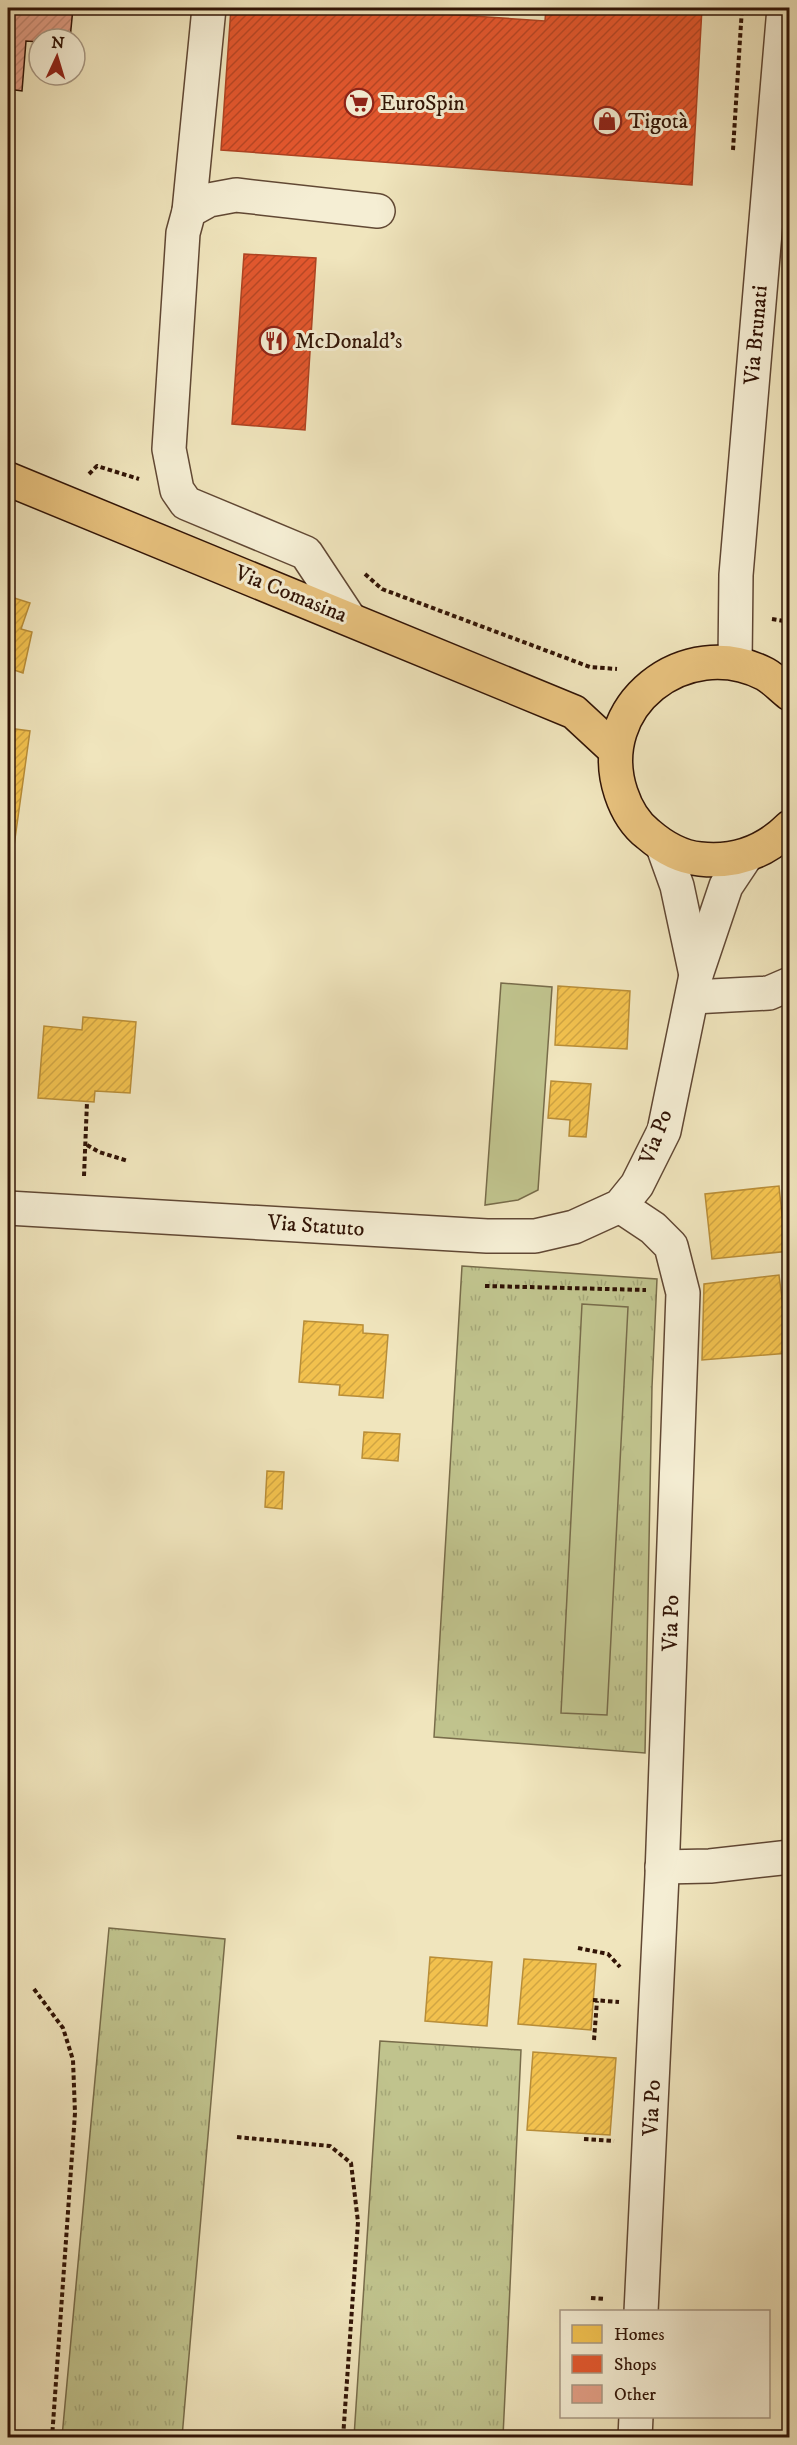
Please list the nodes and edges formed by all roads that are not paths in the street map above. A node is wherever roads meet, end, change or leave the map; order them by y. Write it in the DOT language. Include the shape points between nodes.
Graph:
graph roads {
  1 [pos="209,8"];
  2 [pos="784,8"];
  3 [pos="189,211"];
  4 [pos="378,211"];
  5 [pos="8,479"];
  6 [pos="349,618"];
  7 [pos="735,663"];
  8 [pos="632,682"];
  9 [pos="789,694"];
  10 [pos="574,712"];
  11 [pos="615,750"];
  12 [pos="789,826"];
  13 [pos="663,846"];
  14 [pos="746,856"];
  15 [pos="789,984"];
  16 [pos="694,986"];
  17 [pos="620,1206"];
  18 [pos="8,1208"];
  19 [pos="789,1857"];
  20 [pos="662,1867"];
  21 [pos="641,2310"];
  22 [pos="636,2418"];
  23 [pos="634,2438"];
  1 -- 3 [label="street"];
  2 -- 7 [label="street, Via Brunati" via="736,575"];
  3 -- 4 [label="street" via="209,200 236,195"];
  3 -- 6 [label="street" via="183,233 169,449 177,490 186,503 306,553"];
  5 -- 6 [label="main road, Via Comasina"];
  6 -- 10 [label="main road, Via Comasina"];
  7 -- 8 [label="main road" via="700,662"];
  7 -- 9 [label="main road" via="766,675"];
  8 -- 10 [label="main road"];
  8 -- 11 [label="main road"];
  10 -- 11 [label="main road, Via Comasina"];
  11 -- 13 [label="main road" via="616,778 625,805 641,828"];
  12 -- 14 [label="main road" via="775,842"];
  13 -- 14 [label="main road" via="689,858 718,861"];
  13 -- 16 [label="street, Via Po" via="677,886"];
  14 -- 16 [label="street, Via Po" via="726,886"];
  15 -- 16 [label="street" via="769,993"];
  16 -- 17 [label="street, Via Po" via="664,1131 637,1185"];
  17 -- 18 [label="street, Via Statuto" via="565,1229 536,1236"];
  17 -- 20 [label="street, Via Po" via="653,1228 671,1246 683,1293"];
  19 -- 20 [label="street"];
  20 -- 21 [label="street, Via Po"];
  22 -- 23 [label="street"];
}
